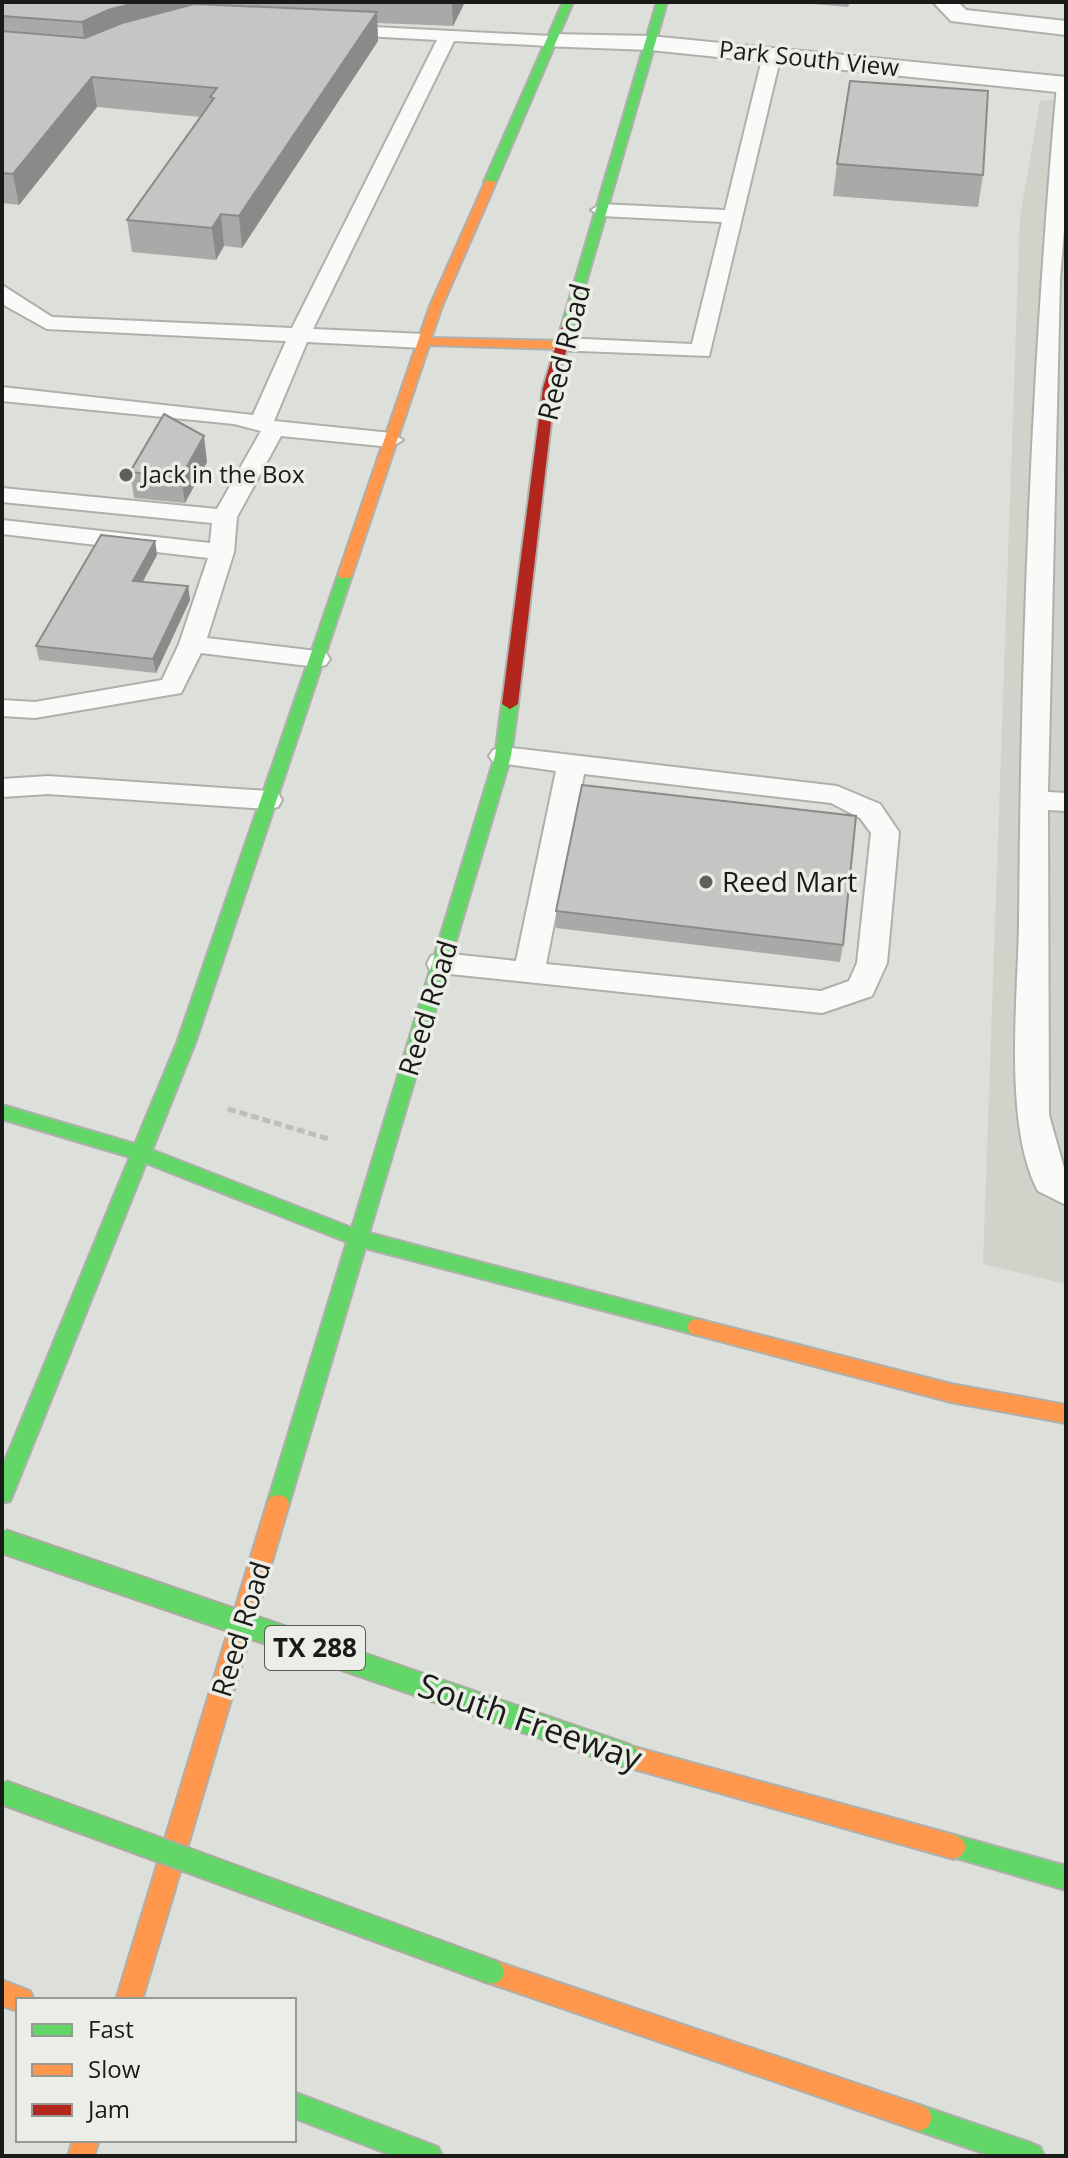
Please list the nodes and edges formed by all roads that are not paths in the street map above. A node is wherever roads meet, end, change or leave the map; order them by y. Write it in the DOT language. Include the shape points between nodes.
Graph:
graph roads {
  1 [pos="568,2"];
  2 [pos="662,2"];
  3 [pos="945,2"];
  4 [pos="1066,28"];
  5 [pos="322,30"];
  6 [pos="448,36"];
  7 [pos="551,41"];
  8 [pos="650,43"];
  9 [pos="772,55"];
  10 [pos="1066,85"];
  11 [pos="601,210"];
  12 [pos="733,216"];
  13 [pos="1058,280"];
  14 [pos="2,291"];
  15 [pos="299,335"];
  16 [pos="424,341"];
  17 [pos="562,345"];
  18 [pos="2,394"];
  19 [pos="268,426"];
  20 [pos="391,440"];
  21 [pos="2,495"];
  22 [pos="225,517"];
  23 [pos="2,527"];
  24 [pos="222,552"];
  25 [pos="192,644"];
  26 [pos="317,659"];
  27 [pos="2,708"];
  28 [pos="503,756"];
  29 [pos="572,763"];
  30 [pos="2,788"];
  31 [pos="268,800"];
  32 [pos="1034,800"];
  33 [pos="1066,802"];
  34 [pos="442,964"];
  35 [pos="529,972"];
  36 [pos="2,1112"];
  37 [pos="141,1153"];
  38 [pos="1066,1192"];
  39 [pos="357,1238"];
  40 [pos="1066,1414"];
  41 [pos="2,1494"];
  42 [pos="2,1541"];
  43 [pos="2,1792"];
  44 [pos="1066,1878"];
  45 [pos="130,1998"];
  46 [pos="296,2106"];
  47 [pos="429,2156"];
  48 [pos="1031,2156"];
  1 -- 7 [label="main road"];
  2 -- 8 [label="main road, Reed Road"];
  3 -- 4 [label="street" via="959,16"];
  5 -- 6 [label="lane"];
  6 -- 7 [label="lane"];
  6 -- 15 [label="lane"];
  7 -- 8 [label="street, Park South View"];
  7 -- 16 [label="main road"];
  8 -- 9 [label="street, Park South View"];
  8 -- 11 [label="main road, Reed Road"];
  9 -- 10 [label="street, Park South View"];
  9 -- 12 [label="lane"];
  10 -- 13 [label="lane"];
  11 -- 12 [label="lane"];
  11 -- 17 [label="main road, Reed Road"];
  12 -- 17 [label="lane" via="701,351"];
  13 -- 32 [label="lane"];
  14 -- 15 [label="lane" via="47,323"];
  15 -- 16 [label="lane"];
  15 -- 19 [label="lane"];
  16 -- 17 [label="main road"];
  16 -- 20 [label="main road"];
  17 -- 28 [label="main road, Reed Road" via="549,388"];
  18 -- 19 [label="lane" via="236,417"];
  19 -- 20 [label="lane"];
  19 -- 22 [label="lane"];
  20 -- 26 [label="main road"];
  21 -- 22 [label="lane"];
  22 -- 24 [label="lane"];
  23 -- 24 [label="lane"];
  24 -- 25 [label="lane"];
  25 -- 26 [label="lane"];
  25 -- 27 [label="lane" via="172,687 35,710"];
  26 -- 31 [label="main road"];
  28 -- 29 [label="lane"];
  28 -- 34 [label="main road, Reed Road"];
  29 -- 35 [label="lane"];
  29 -- 35 [label="lane" via="837,795 870,811 885,832 872,963 861,988 822,1002"];
  30 -- 31 [label="lane" via="48,785"];
  31 -- 37 [label="main road" via="186,1043"];
  32 -- 33 [label="lane"];
  32 -- 38 [label="lane" via="1033,1115 1050,1182"];
  34 -- 35 [label="lane"];
  34 -- 39 [label="main road, Reed Road"];
  36 -- 37 [label="main road"];
  37 -- 39 [label="main road"];
  37 -- 41 [label="main road"];
  39 -- 40 [label="main road" via="951,1393"];
  39 -- 45 [label="main road, Reed Road"];
  42 -- 44 [label="main road, South Freeway / TX 288, bridge" via="627,1756"];
  43 -- 48 [label="main road, bridge" via="492,1972"];
  46 -- 47 [label="main road"];
}
